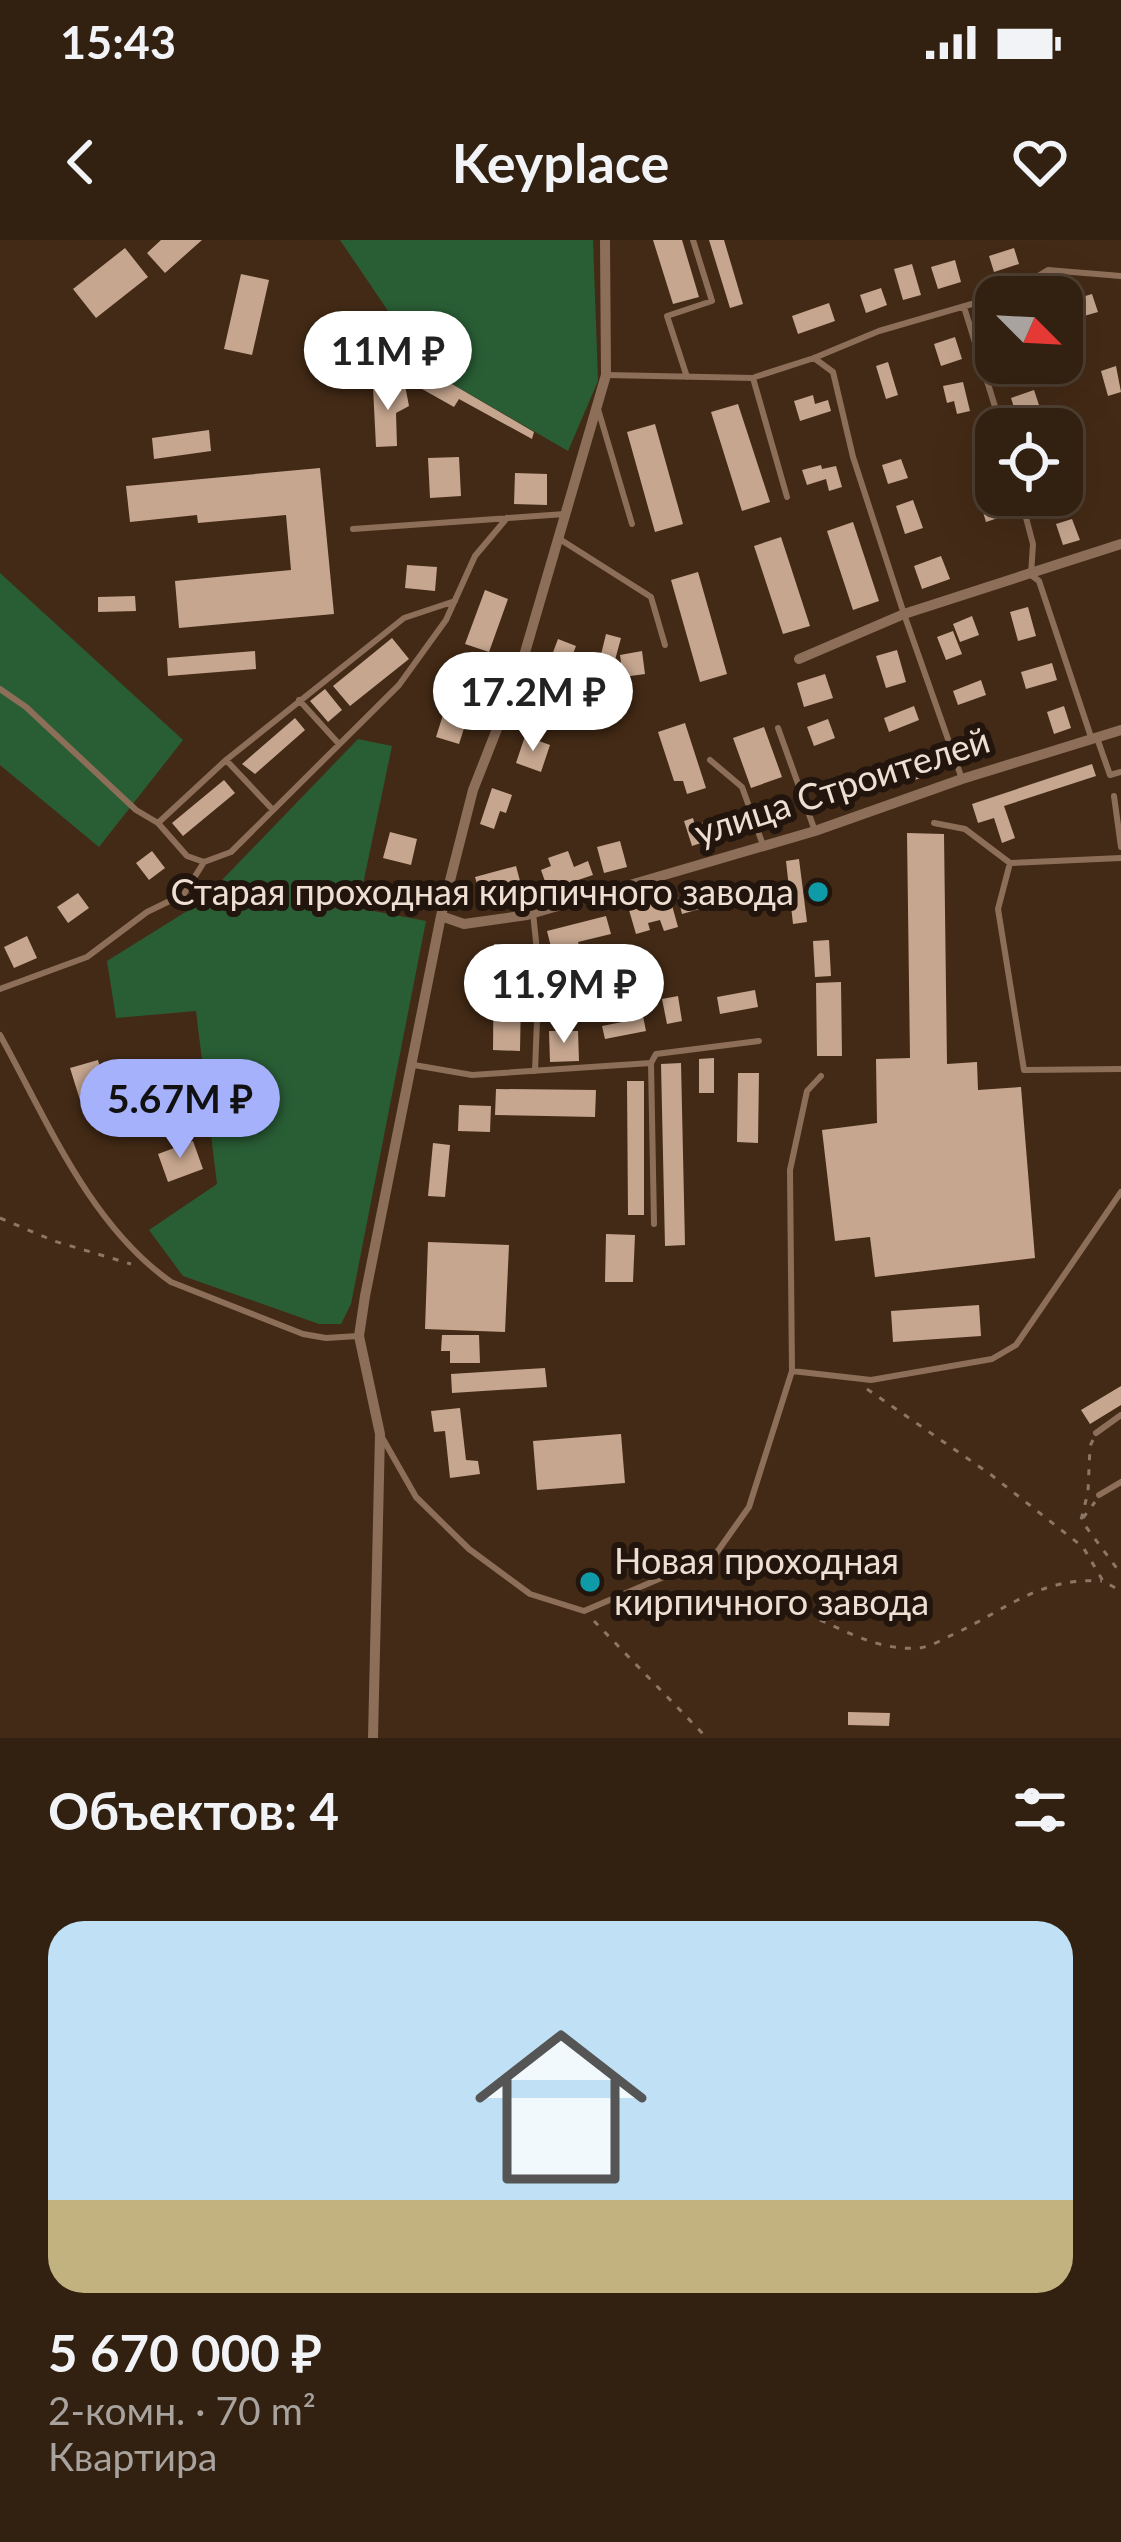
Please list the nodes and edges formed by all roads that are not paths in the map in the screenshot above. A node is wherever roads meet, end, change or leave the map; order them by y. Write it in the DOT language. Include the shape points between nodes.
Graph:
graph roads {
  1 [pos="604,240"];
  2 [pos="693,240"];
  3 [pos="1038,276"];
  4 [pos="1121,276"];
  5 [pos="975,304"];
  6 [pos="964,307"];
  7 [pos="814,358"];
  8 [pos="606,375"];
  9 [pos="687,377"];
  10 [pos="753,378"];
  11 [pos="597,406"];
  12 [pos="995,408"];
  13 [pos="788,496"];
  14 [pos="565,514"];
  15 [pos="1026,516"];
  16 [pos="507,518"];
  17 [pos="632,524"];
  18 [pos="353,529"];
  19 [pos="558,538"];
  20 [pos="1121,544"];
  21 [pos="1031,575"];
  22 [pos="454,601"];
  23 [pos="904,614"];
  24 [pos="665,645"];
  25 [pos="800,658"];
  26 [pos="0,688"];
  27 [pos="299,700"];
  28 [pos="778,728"];
  29 [pos="1121,730"];
  30 [pos="1095,739"];
  31 [pos="339,744"];
  32 [pos="226,760"];
  33 [pos="710,760"];
  34 [pos="1121,772"];
  35 [pos="962,778"];
  36 [pos="1114,796"];
  37 [pos="273,810"];
  38 [pos="158,823"];
  39 [pos="934,823"];
  40 [pos="815,831"];
  41 [pos="763,844"];
  42 [pos="1121,847"];
  43 [pos="1121,858"];
  44 [pos="204,862"];
  45 [pos="1010,863"];
  46 [pos="533,913"];
  47 [pos="441,916"];
  48 [pos="0,988"];
  49 [pos="0,1035"];
  50 [pos="759,1041"];
  51 [pos="651,1063"];
  52 [pos="411,1064"];
  53 [pos="1121,1069"];
  54 [pos="535,1071"];
  55 [pos="821,1076"];
  56 [pos="1121,1192"];
  57 [pos="655,1224"];
  58 [pos="359,1336"];
  59 [pos="792,1371"];
  60 [pos="1121,1415"];
  61 [pos="1096,1433"];
  62 [pos="380,1434"];
  63 [pos="1121,1482"];
  64 [pos="1099,1495"];
  65 [pos="373,1738"];
  1 -- 8 [label="street"];
  2 -- 9 [label="lane" via="712,301 667,316"];
  3 -- 4 [label="lane"];
  5 -- 6 [label="lane"];
  6 -- 7 [label="lane"];
  6 -- 12 [label="lane"];
  7 -- 10 [label="lane"];
  7 -- 23 [label="lane" via="832,372"];
  8 -- 9 [label="lane"];
  8 -- 11 [label="street"];
  9 -- 10 [label="lane"];
  10 -- 13 [label="lane"];
  11 -- 14 [label="street"];
  11 -- 17 [label="lane"];
  14 -- 16 [label="lane"];
  14 -- 19 [label="street"];
  15 -- 21 [label="lane"];
  16 -- 18 [label="lane"];
  16 -- 22 [label="lane" via="475,556"];
  19 -- 24 [label="lane" via="651,597"];
  19 -- 47 [label="street" via="519,674 473,790"];
  20 -- 21 [label="street"];
  21 -- 23 [label="street"];
  21 -- 30 [label="lane"];
  22 -- 27 [label="lane" via="404,618"];
  22 -- 31 [label="lane" via="399,685"];
  23 -- 25 [label="street"];
  23 -- 35 [label="lane"];
  26 -- 38 [label="lane"];
  27 -- 31 [label="lane"];
  27 -- 32 [label="lane"];
  28 -- 40 [label="lane"];
  29 -- 30 [label="street, улица Строителей"];
  30 -- 34 [label="lane" via="1110,775"];
  30 -- 35 [label="street, улица Строителей"];
  31 -- 37 [label="lane"];
  32 -- 37 [label="lane"];
  32 -- 38 [label="lane"];
  33 -- 41 [label="lane" via="742,787"];
  35 -- 40 [label="street, улица Строителей"];
  36 -- 42 [label="lane"];
  37 -- 44 [label="lane" via="231,852"];
  38 -- 44 [label="lane" via="187,856"];
  39 -- 45 [label="lane" via="965,829"];
  40 -- 41 [label="street, улица Строителей"];
  41 -- 46 [label="street, улица Строителей"];
  43 -- 45 [label="lane"];
  44 -- 48 [label="lane" via="184,894 87,957"];
  45 -- 53 [label="lane" via="998,909 1024,1070"];
  46 -- 47 [label="street, улица Строителей" via="464,924"];
  46 -- 54 [label="lane"];
  47 -- 52 [label="street"];
  49 -- 58 [label="lane" via="93,1199 156,1271 303,1334"];
  50 -- 51 [label="lane" via="656,1054"];
  51 -- 54 [label="lane"];
  51 -- 57 [label="lane"];
  52 -- 54 [label="lane" via="472,1076"];
  52 -- 58 [label="street"];
  55 -- 59 [label="lane" via="807,1091 790,1170"];
  56 -- 59 [label="lane" via="1016,1345 992,1359 871,1380"];
  58 -- 62 [label="street"];
  59 -- 62 [label="lane" via="749,1507 715,1556 584,1611 530,1594 469,1549 416,1497"];
  60 -- 61 [label="lane"];
  62 -- 65 [label="street"];
  63 -- 64 [label="lane"];
}
